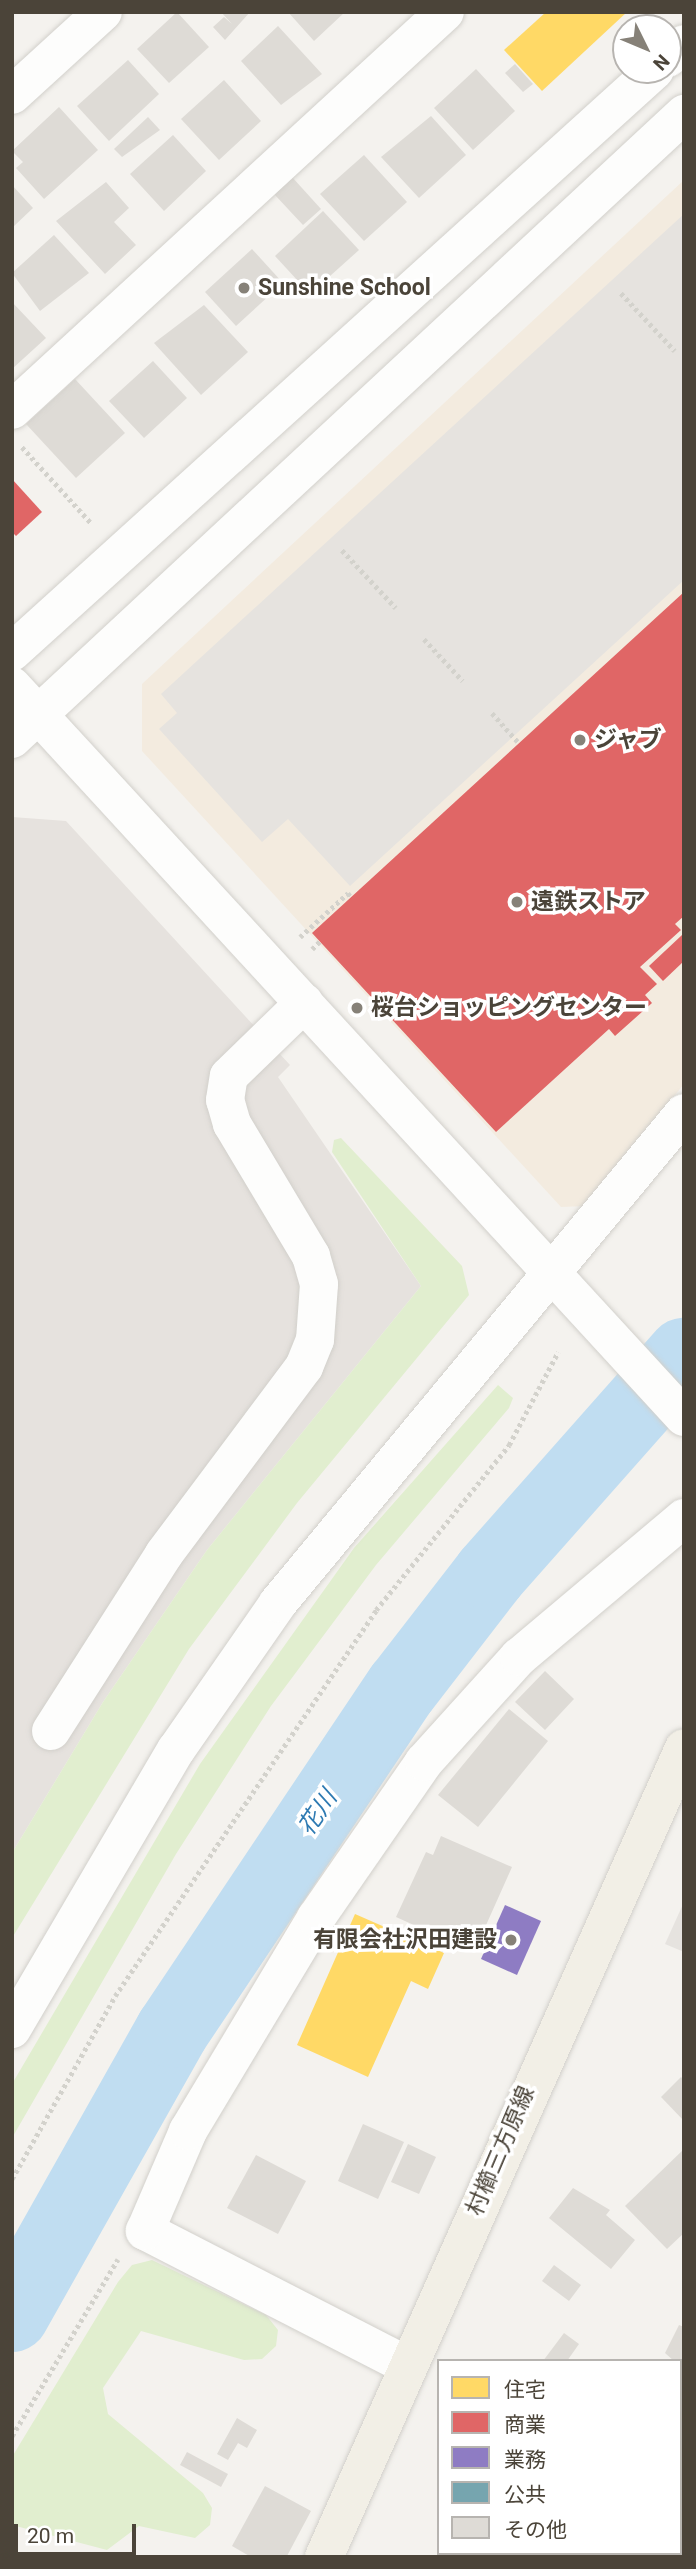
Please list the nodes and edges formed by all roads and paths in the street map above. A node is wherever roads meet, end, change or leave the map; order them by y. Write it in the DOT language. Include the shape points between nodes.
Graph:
graph roads {
  1 [pos="103,12"];
  2 [pos="445,12"];
  3 [pos="640,84"];
  4 [pos="12,96"];
  5 [pos="684,114"];
  6 [pos="621,293"];
  7 [pos="675,351"];
  8 [pos="13,424"];
  9 [pos="92,524"];
  10 [pos="342,550"];
  11 [pos="396,608"];
  12 [pos="424,639"];
  13 [pos="12,652"];
  14 [pos="463,681"];
  15 [pos="12,686"];
  16 [pos="492,713"];
  17 [pos="25,727"];
  18 [pos="519,743"];
  19 [pos="351,897"];
  20 [pos="300,937"];
  21 [pos="320,941"];
  22 [pos="312,949"];
  23 [pos="304,1003"];
  24 [pos="684,1113"];
  25 [pos="552,1274"];
  26 [pos="558,1352"];
  27 [pos="684,1417"];
  28 [pos="684,1518"];
  29 [pos="51,1731"];
  30 [pos="684,1748"];
  31 [pos="12,2029"];
  32 [pos="12,2179"];
  33 [pos="145,2231"];
  34 [pos="408,2366"];
  35 [pos="12,2436"];
  36 [pos="324,2557"];
  1 -- 4 [label="street"];
  2 -- 8 [label="street"];
  3 -- 13 [label="street"];
  5 -- 17 [label="street"];
  6 -- 7 [label="path"];
  8 -- 9 [label="path"];
  10 -- 11 [label="path"];
  12 -- 14 [label="path"];
  15 -- 17 [label="street"];
  16 -- 18 [label="path"];
  17 -- 23 [label="street"];
  19 -- 20 [label="path" via="348,893"];
  21 -- 22 [label="path"];
  23 -- 25 [label="street"];
  23 -- 29 [label="street" via="229,1076 225,1100 311,1256 318,1284 315,1340 304,1367 164,1554"];
  24 -- 25 [label="street"];
  25 -- 27 [label="street"];
  25 -- 31 [label="street" via="390,1462 264,1623 163,1771"];
  26 -- 32 [label="path" via="509,1445 369,1620 115,1996"];
  28 -- 33 [label="street" via="519,1657 424,1762 316,1918 188,2131"];
  30 -- 34 [label="main road, 村櫛三方原線"];
  33 -- 34 [label="street"];
  33 -- 35 [label="path" via="115,2262"];
  34 -- 36 [label="main road, 村櫛三方原線"];
}
